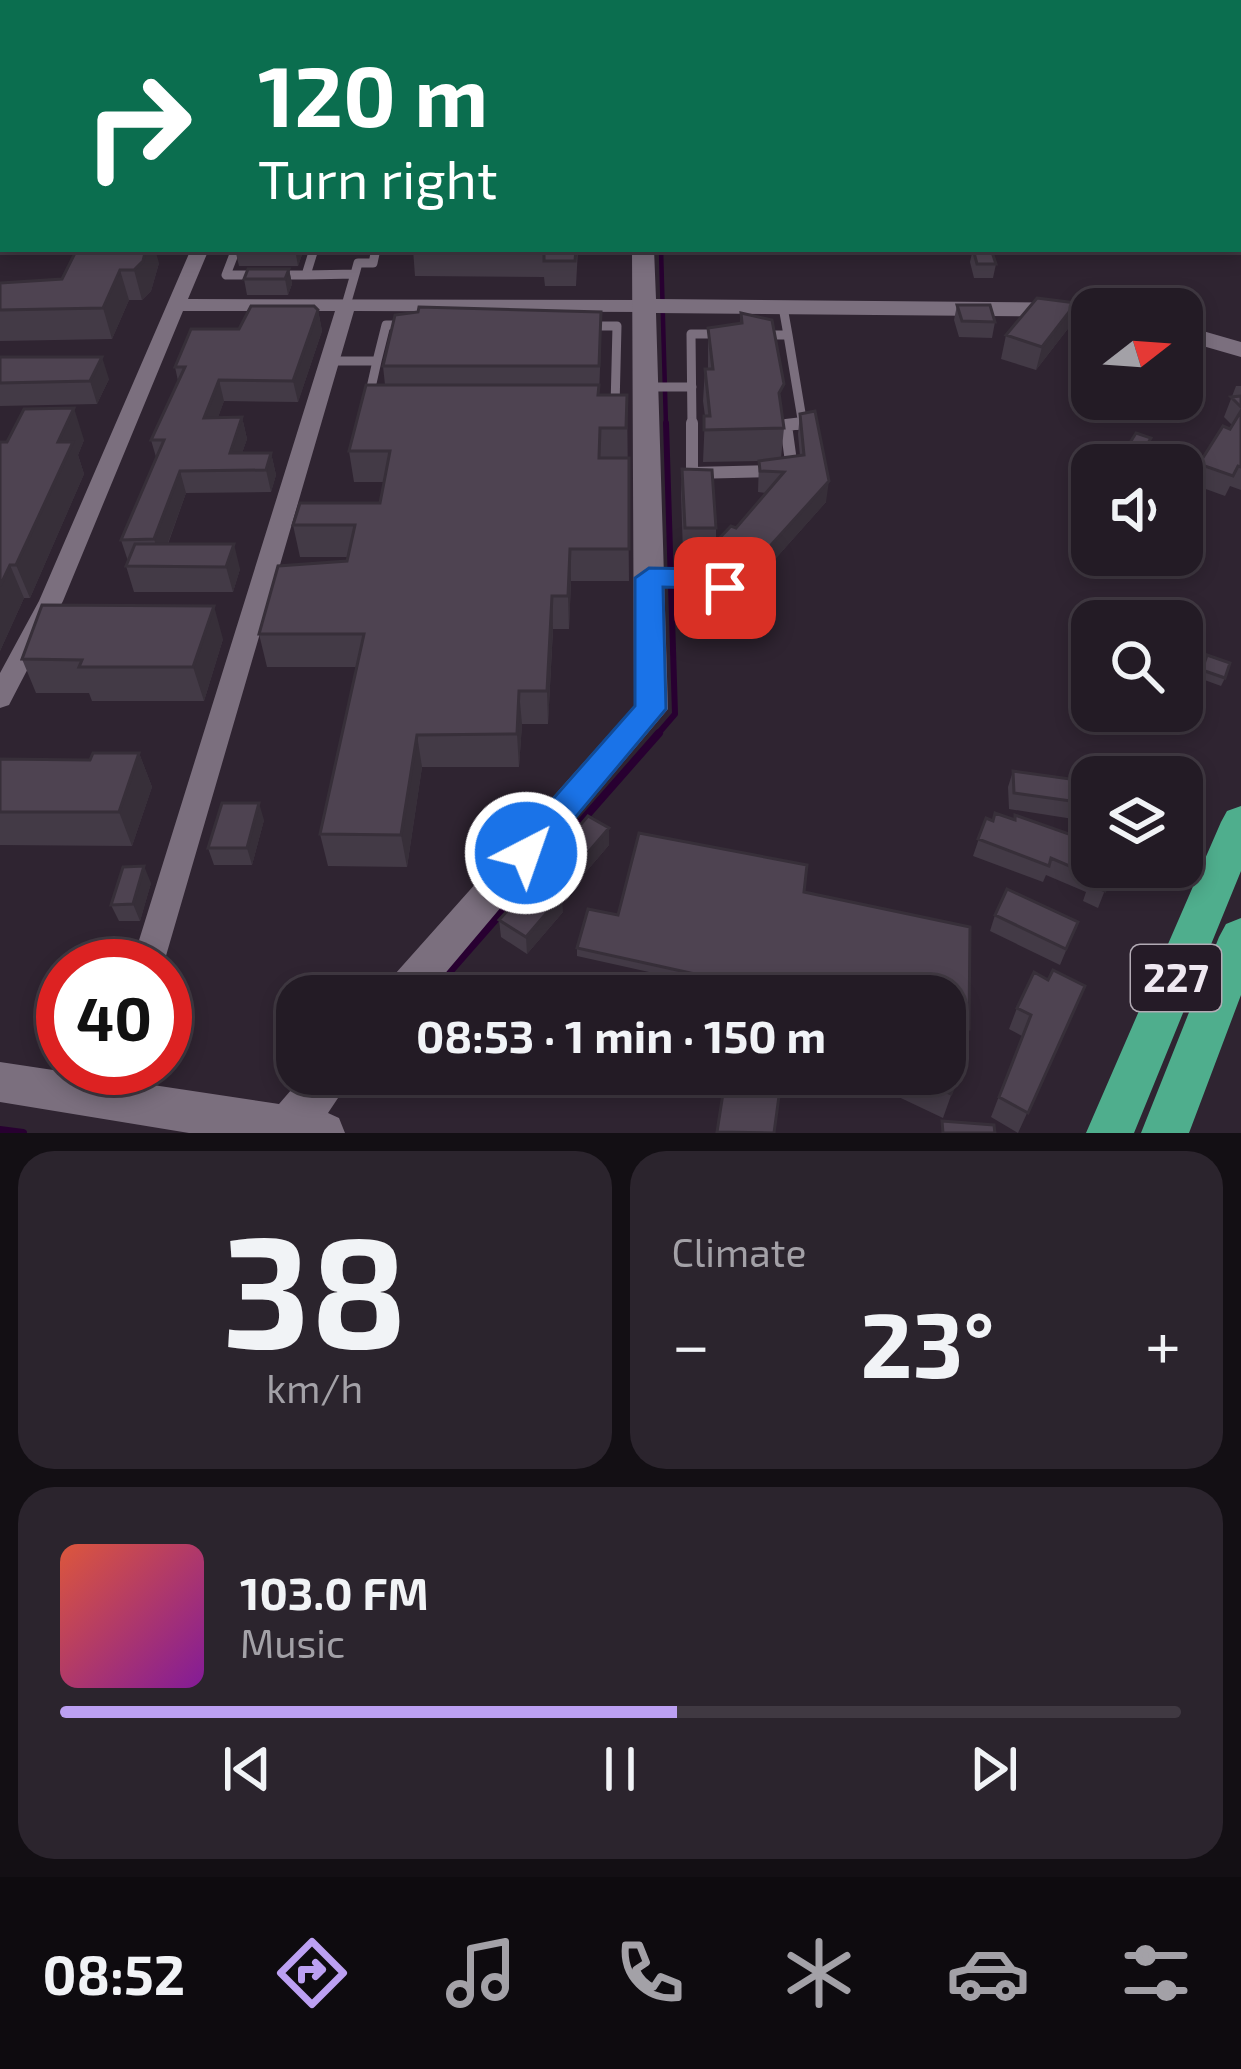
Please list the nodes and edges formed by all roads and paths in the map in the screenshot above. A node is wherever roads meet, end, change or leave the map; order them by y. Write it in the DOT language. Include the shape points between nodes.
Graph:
graph roads {
  1 [pos="199,252"];
  2 [pos="235,252"];
  3 [pos="313,252"];
  4 [pos="375,252"];
  5 [pos="644,252"];
  6 [pos="306,274"];
  7 [pos="355,274"];
  8 [pos="176,305"];
  9 [pos="346,305"];
  10 [pos="656,306"];
  11 [pos="783,307"];
  12 [pos="1071,310"];
  13 [pos="425,326"];
  14 [pos="571,326"];
  15 [pos="730,334"];
  16 [pos="749,334"];
  17 [pos="788,335"];
  18 [pos="1203,338"];
  19 [pos="1241,350"];
  20 [pos="330,361"];
  21 [pos="377,362"];
  22 [pos="668,387"];
  23 [pos="389,407"];
  24 [pos="594,407"];
  25 [pos="664,578"];
  26 [pos="725,588"];
  27 [pos="0,698"];
  28 [pos="1241,822"];
  29 [pos="1241,937"];
  30 [pos="155,939"];
  31 [pos="419,975"];
  32 [pos="0,1082"];
  33 [pos="36,1082"];
  34 [pos="162,1095"];
  35 [pos="323,1095"];
  36 [pos="305,1131"];
  37 [pos="1110,1133"];
  38 [pos="1166,1133"];
  1 -- 8 [label="street"];
  2 -- 6 [label="lane" via="226,275"];
  3 -- 6 [label="lane"];
  4 -- 7 [label="lane"];
  5 -- 10 [label="street"];
  6 -- 7 [label="lane"];
  7 -- 9 [label="lane"];
  8 -- 9 [label="street"];
  8 -- 27 [label="street" via="51,601"];
  9 -- 10 [label="street" via="548,316"];
  9 -- 20 [label="street"];
  10 -- 11 [label="street"];
  10 -- 22 [label="street"];
  11 -- 12 [label="street"];
  11 -- 17 [label="lane"];
  13 -- 21 [label="lane" via="386,326"];
  14 -- 24 [label="lane" via="617,326 616,407"];
  15 -- 22 [label="lane" via="691,334"];
  16 -- 17 [label="lane"];
  17 -- 22 [label="lane" via="803,425 786,425 793,471 692,473"];
  18 -- 19 [label="street"];
  20 -- 21 [label="lane"];
  20 -- 30 [label="street"];
  21 -- 23 [label="lane" via="366,406"];
  22 -- 25 [label="street"];
  25 -- 26 [label="lane"];
  25 -- 31 [label="street" via="651,709"];
  28 -- 37 [label="highway, 227"];
  29 -- 38 [label="highway, 227"];
  32 -- 33 [label="street"];
  34 -- 36 [label="street"];
  35 -- 36 [label="street"];
}
